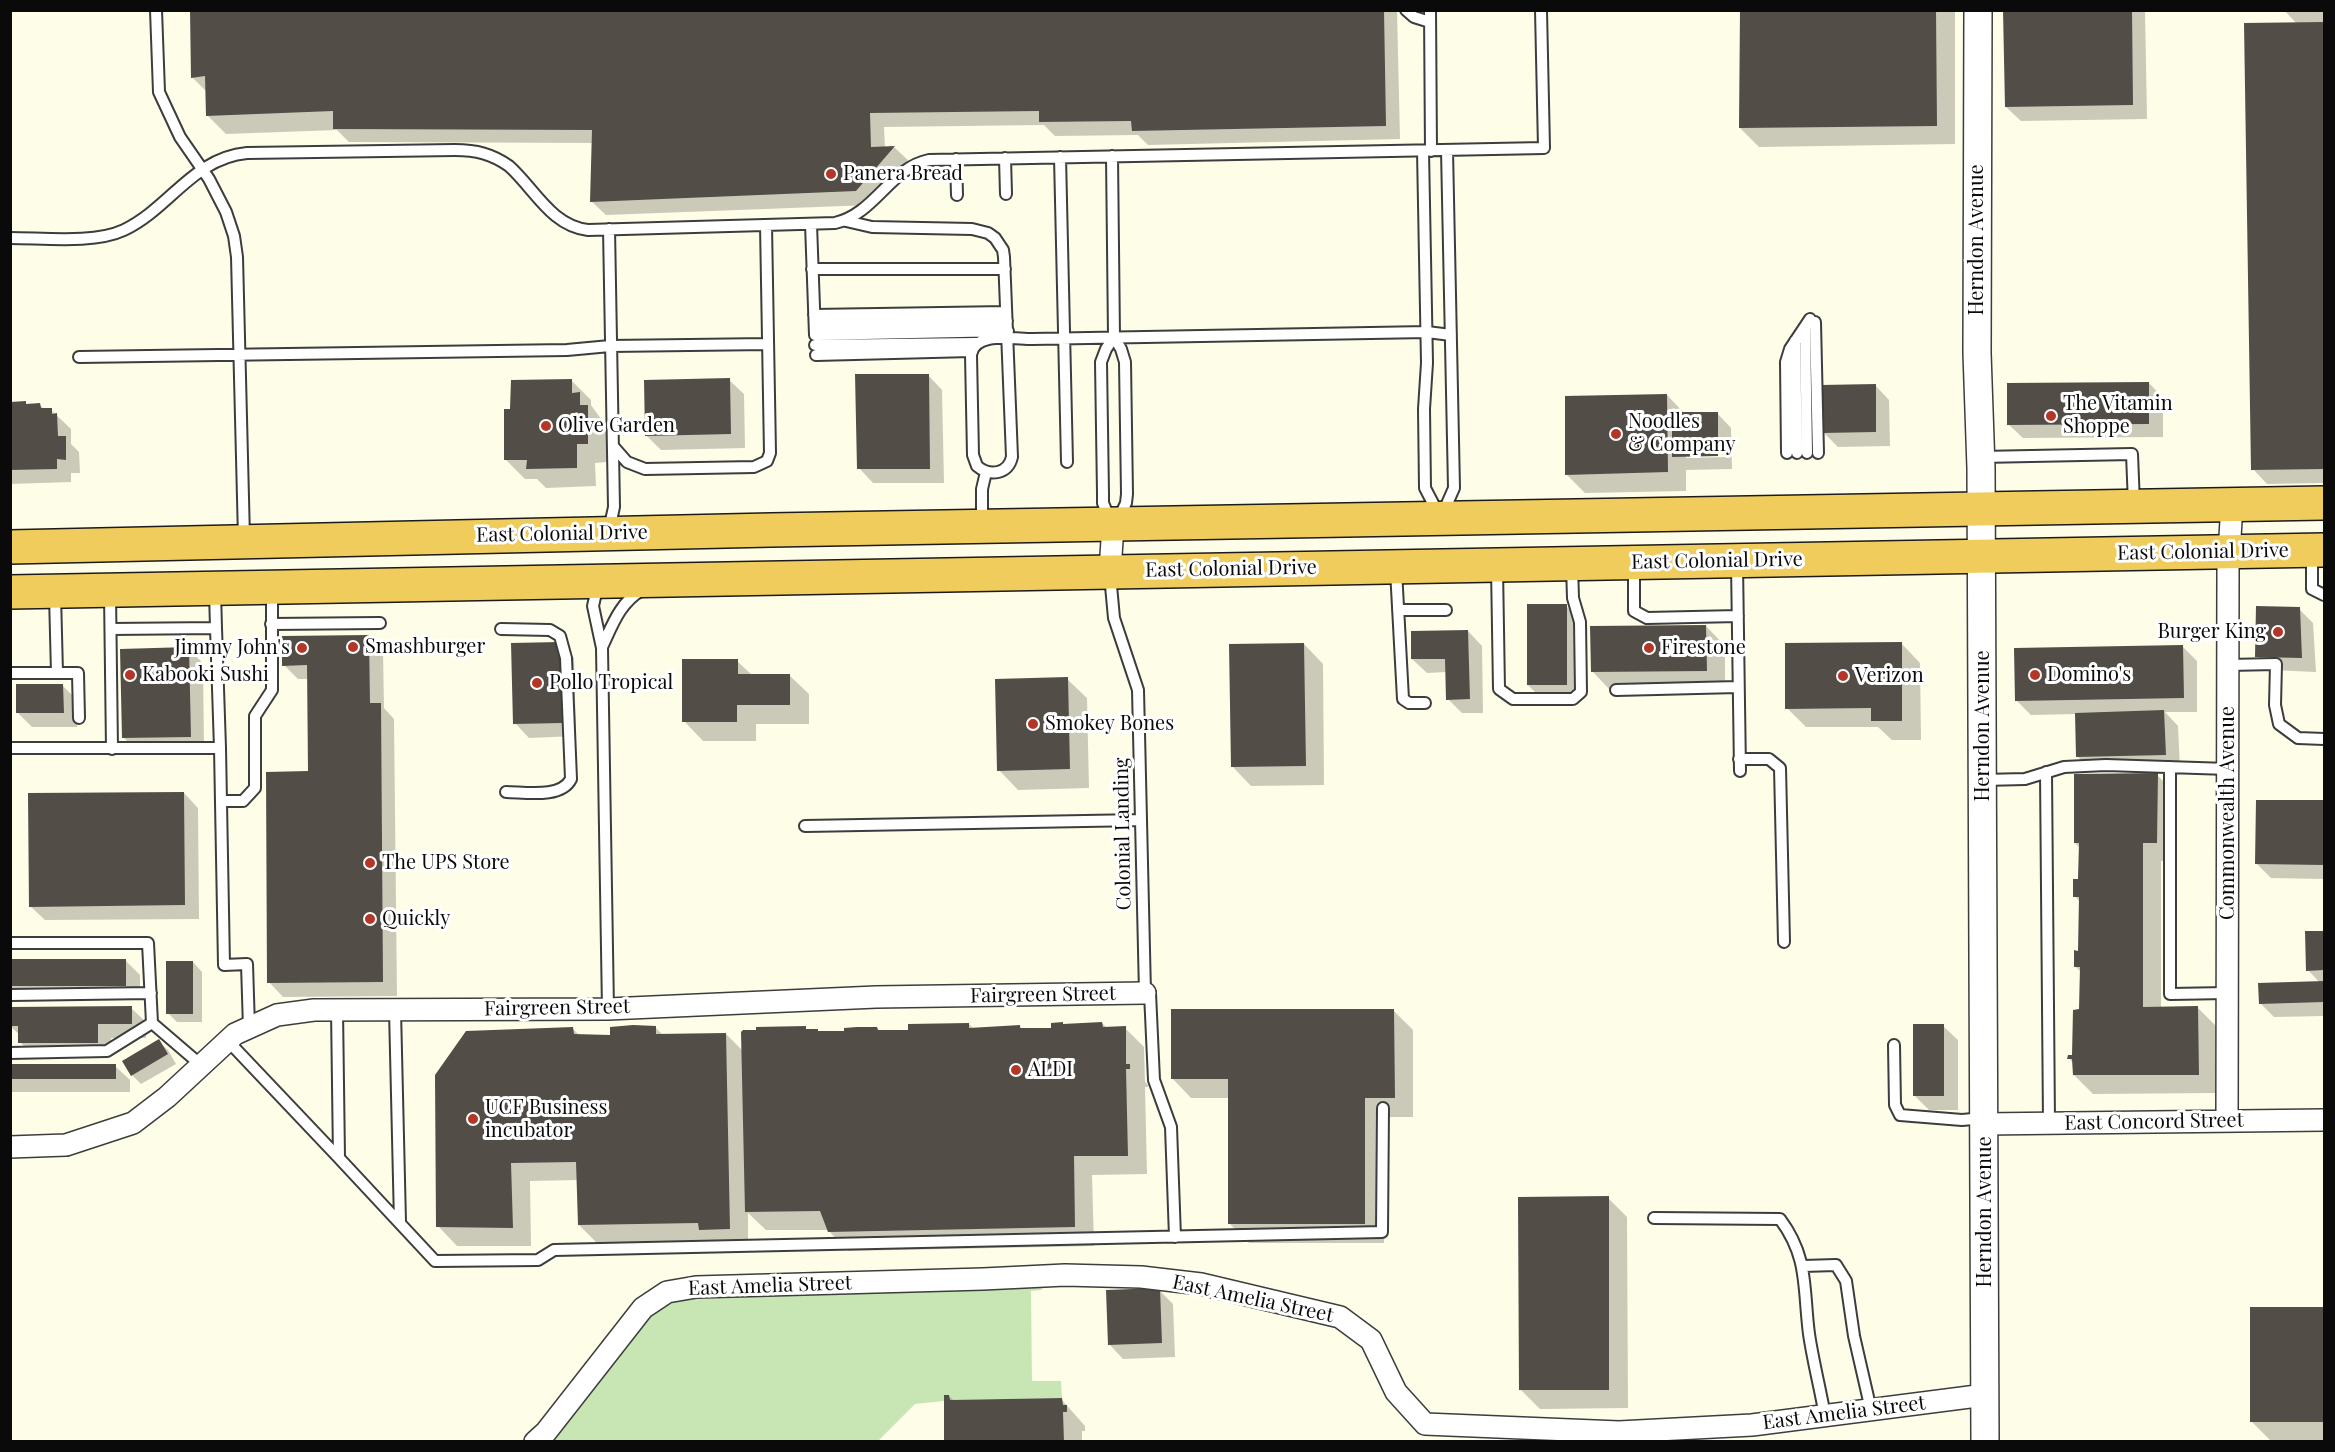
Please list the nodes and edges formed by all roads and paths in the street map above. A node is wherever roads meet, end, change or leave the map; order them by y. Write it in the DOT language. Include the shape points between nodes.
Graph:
graph roads {
  1 [pos="156,10"];
  2 [pos="1406,10"];
  3 [pos="1430,10"];
  4 [pos="1542,10"];
  5 [pos="1978,10"];
  6 [pos="1430,22"];
  7 [pos="1447,150"];
  8 [pos="1427,151"];
  9 [pos="1112,156"];
  10 [pos="1060,157"];
  11 [pos="1005,158"];
  12 [pos="956,159"];
  13 [pos="202,169"];
  14 [pos="1006,194"];
  15 [pos="957,195"];
  16 [pos="846,220"];
  17 [pos="811,224"];
  18 [pos="766,225"];
  19 [pos="609,229"];
  20 [pos="10,238"];
  21 [pos="812,269"];
  22 [pos="1005,269"];
  23 [pos="1008,326"];
  24 [pos="1427,332"];
  25 [pos="815,335"];
  26 [pos="1451,335"];
  27 [pos="1065,338"];
  28 [pos="1114,338"];
  29 [pos="768,344"];
  30 [pos="610,346"];
  31 [pos="974,347"];
  32 [pos="239,354"];
  33 [pos="79,357"];
  34 [pos="613,446"];
  35 [pos="1802,453"];
  36 [pos="1981,457"];
  37 [pos="1067,462"];
  38 [pos="986,472"];
  39 [pos="2325,503"];
  40 [pos="2232,504"];
  41 [pos="2134,506"];
  42 [pos="1981,508"];
  43 [pos="1441,519"];
  44 [pos="1113,525"];
  45 [pos="982,527"];
  46 [pos="771,530"];
  47 [pos="609,534"];
  48 [pos="245,541"];
  49 [pos="10,546"];
  50 [pos="2318,550"];
  51 [pos="2229,551"];
  52 [pos="1982,557"];
  53 [pos="1737,561"];
  54 [pos="1634,562"];
  55 [pos="1572,563"];
  56 [pos="1497,564"];
  57 [pos="1395,566"];
  58 [pos="1110,571"];
  59 [pos="661,580"];
  60 [pos="599,581"];
  61 [pos="284,587"];
  62 [pos="215,588"];
  63 [pos="110,590"];
  64 [pos="55,591"];
  65 [pos="10,592"];
  66 [pos="2325,595"];
  67 [pos="1398,610"];
  68 [pos="1446,610"];
  69 [pos="1738,616"];
  70 [pos="380,623"];
  71 [pos="271,624"];
  72 [pos="216,628"];
  73 [pos="111,629"];
  74 [pos="501,629"];
  75 [pos="602,648"];
  76 [pos="2228,665"];
  77 [pos="10,673"];
  78 [pos="57,673"];
  79 [pos="1738,687"];
  80 [pos="1616,690"];
  81 [pos="1425,703"];
  82 [pos="79,718"];
  83 [pos="2325,739"];
  84 [pos="10,748"];
  85 [pos="112,748"];
  86 [pos="220,748"];
  87 [pos="1739,759"];
  88 [pos="2170,767"];
  89 [pos="2228,769"];
  90 [pos="1740,771"];
  91 [pos="2046,772"];
  92 [pos="1983,780"];
  93 [pos="506,792"];
  94 [pos="221,801"];
  95 [pos="1141,820"];
  96 [pos="805,826"];
  97 [pos="1784,942"];
  98 [pos="10,943"];
  99 [pos="151,993"];
  100 [pos="1148,993"];
  101 [pos="2227,993"];
  102 [pos="10,995"];
  103 [pos="608,1009"];
  104 [pos="338,1010"];
  105 [pos="395,1010"];
  106 [pos="152,1023"];
  107 [pos="249,1028"];
  108 [pos="228,1041"];
  109 [pos="1894,1045"];
  110 [pos="10,1053"];
  111 [pos="201,1065"];
  112 [pos="1383,1108"];
  113 [pos="2325,1120"];
  114 [pos="1984,1121"];
  115 [pos="2227,1121"];
  116 [pos="2049,1123"];
  117 [pos="10,1147"];
  118 [pos="339,1158"];
  119 [pos="1654,1218"];
  120 [pos="400,1222"];
  121 [pos="1175,1237"];
  122 [pos="1803,1266"];
  123 [pos="1985,1395"];
  124 [pos="1870,1410"];
  125 [pos="1825,1416"];
  126 [pos="535,1442"];
  127 [pos="1985,1442"];
  1 -- 13 [label="lane" via="159,92 180,137"];
  2 -- 6 [label="lane"];
  3 -- 6 [label="lane"];
  4 -- 7 [label="lane" via="1544,148"];
  5 -- 36 [label="street, Herndon Avenue" via="1977,353"];
  6 -- 8 [label="lane"];
  7 -- 8 [label="lane"];
  7 -- 26 [label="lane"];
  8 -- 9 [label="lane"];
  8 -- 24 [label="lane"];
  9 -- 10 [label="lane"];
  9 -- 28 [label="lane"];
  10 -- 11 [label="lane"];
  10 -- 27 [label="lane"];
  11 -- 12 [label="lane"];
  11 -- 14 [label="lane"];
  12 -- 15 [label="lane"];
  12 -- 16 [label="lane" via="911,165 863,211"];
  13 -- 19 [label="lane" via="217,160 247,153 471,150 490,154 509,166 568,225"];
  13 -- 20 [label="lane" via="150,213 115,233"];
  13 -- 32 [label="lane" via="226,212 234,236"];
  16 -- 17 [label="lane"];
  16 -- 22 [label="lane" via="872,227 981,230 1000,243"];
  17 -- 18 [label="lane"];
  17 -- 21 [label="lane"];
  18 -- 19 [label="lane"];
  18 -- 29 [label="lane"];
  19 -- 30 [label="lane"];
  21 -- 22 [label="lane"];
  21 -- 25 [label="lane"];
  22 -- 23 [label="lane"];
  23 -- 25 [label="lane"];
  23 -- 25 [label="lane"];
  23 -- 27 [label="lane"];
  23 -- 31 [label="lane"];
  23 -- 38 [label="lane" via="1012,457 1001,472"];
  24 -- 26 [label="lane"];
  24 -- 28 [label="lane"];
  24 -- 43 [label="lane" via="1425,488"];
  25 -- 31 [label="lane"];
  26 -- 43 [label="lane" via="1454,488"];
  27 -- 28 [label="lane"];
  27 -- 37 [label="lane"];
  28 -- 44 [label="lane" via="1101,362 1103,503"];
  28 -- 44 [label="lane" via="1125,362 1127,494 1123,512"];
  29 -- 30 [label="lane"];
  29 -- 34 [label="lane" via="770,453 763,464 645,468 627,462"];
  30 -- 32 [label="lane" via="567,350"];
  30 -- 34 [label="lane"];
  31 -- 38 [label="lane" via="973,455 976,466"];
  32 -- 33 [label="lane"];
  32 -- 48 [label="lane"];
  34 -- 47 [label="lane" via="614,507"];
  35 -- 35 [label="lane" via="1810,322 1795,341 1786,362"];
  36 -- 41 [label="lane" via="2132,454"];
  36 -- 42 [label="street, Herndon Avenue"];
  38 -- 45 [label="lane"];
  39 -- 40 [label="highway, East Colonial Drive"];
  40 -- 41 [label="highway, East Colonial Drive"];
  40 -- 51 [label="street, Commonwealth Avenue"];
  41 -- 42 [label="highway, East Colonial Drive"];
  42 -- 43 [label="highway, East Colonial Drive"];
  42 -- 52 [label="street, Herndon Avenue"];
  43 -- 44 [label="highway, East Colonial Drive"];
  44 -- 45 [label="highway, East Colonial Drive"];
  44 -- 58 [label="street"];
  45 -- 46 [label="highway, East Colonial Drive"];
  46 -- 47 [label="highway, East Colonial Drive"];
  46 -- 60 [label="highway" via="743,550 635,556"];
  47 -- 48 [label="highway, East Colonial Drive"];
  47 -- 61 [label="highway" via="569,563 326,566"];
  48 -- 49 [label="highway, East Colonial Drive"];
  50 -- 51 [label="highway, East Colonial Drive"];
  50 -- 66 [label="lane" via="2312,589"];
  51 -- 52 [label="highway, East Colonial Drive"];
  51 -- 76 [label="street, Commonwealth Avenue"];
  52 -- 53 [label="highway, East Colonial Drive"];
  52 -- 92 [label="street, Herndon Avenue"];
  53 -- 54 [label="highway, East Colonial Drive"];
  53 -- 69 [label="lane"];
  54 -- 55 [label="highway, East Colonial Drive"];
  54 -- 69 [label="lane" via="1634,611 1641,615"];
  55 -- 56 [label="highway, East Colonial Drive"];
  55 -- 56 [label="lane" via="1580,622 1581,693 1573,699 1513,699 1499,689"];
  56 -- 57 [label="highway, East Colonial Drive"];
  57 -- 58 [label="highway, East Colonial Drive"];
  57 -- 67 [label="lane"];
  58 -- 59 [label="highway, East Colonial Drive"];
  58 -- 95 [label="lane, Colonial Landing" via="1114,618 1138,690"];
  59 -- 60 [label="highway, East Colonial Drive"];
  59 -- 75 [label="lane" via="634,595 624,606"];
  60 -- 61 [label="highway, East Colonial Drive"];
  60 -- 75 [label="lane" via="594,606"];
  61 -- 62 [label="highway, East Colonial Drive"];
  61 -- 71 [label="lane"];
  62 -- 63 [label="highway, East Colonial Drive"];
  62 -- 72 [label="lane"];
  63 -- 64 [label="highway, East Colonial Drive"];
  63 -- 73 [label="lane"];
  64 -- 65 [label="highway, East Colonial Drive"];
  64 -- 78 [label="lane"];
  67 -- 68 [label="lane"];
  67 -- 81 [label="lane" via="1403,699"];
  69 -- 79 [label="lane"];
  70 -- 71 [label="lane"];
  71 -- 94 [label="lane" via="272,690 255,716 255,788 243,801"];
  72 -- 73 [label="lane"];
  72 -- 86 [label="lane"];
  73 -- 85 [label="lane"];
  74 -- 93 [label="lane" via="550,630 560,636 566,658 571,779 564,788 554,791"];
  75 -- 103 [label="lane"];
  76 -- 83 [label="lane" via="2276,664 2275,705 2279,724 2298,738"];
  76 -- 89 [label="street, Commonwealth Avenue"];
  77 -- 78 [label="lane"];
  78 -- 82 [label="lane" via="78,673"];
  79 -- 80 [label="lane"];
  79 -- 87 [label="lane"];
  84 -- 85 [label="lane"];
  85 -- 86 [label="lane"];
  86 -- 94 [label="lane"];
  87 -- 90 [label="lane"];
  87 -- 97 [label="lane" via="1769,759 1780,768"];
  88 -- 89 [label="lane"];
  88 -- 91 [label="lane" via="2064,766"];
  88 -- 101 [label="lane" via="2170,994"];
  89 -- 101 [label="street, Commonwealth Avenue"];
  91 -- 92 [label="lane" via="2025,779"];
  91 -- 116 [label="lane"];
  92 -- 114 [label="street, Herndon Avenue"];
  94 -- 107 [label="lane" via="224,964 247,964"];
  95 -- 96 [label="lane"];
  95 -- 100 [label="lane, Colonial Landing"];
  98 -- 99 [label="lane" via="148,943"];
  99 -- 102 [label="lane"];
  99 -- 106 [label="lane"];
  100 -- 103 [label="street, Fairgreen Street" via="876,997"];
  100 -- 121 [label="lane, Colonial Landing" via="1154,1080 1171,1127"];
  101 -- 115 [label="street, Commonwealth Avenue"];
  103 -- 105 [label="street, Fairgreen Street"];
  104 -- 105 [label="street, Fairgreen Street"];
  104 -- 107 [label="street, Fairgreen Street" via="277,1015"];
  104 -- 118 [label="lane"];
  105 -- 120 [label="lane"];
  106 -- 110 [label="lane" via="107,1051"];
  106 -- 111 [label="lane"];
  107 -- 108 [label="street, Fairgreen Street"];
  108 -- 111 [label="street, Fairgreen Street"];
  108 -- 118 [label="lane"];
  109 -- 114 [label="lane" via="1895,1105 1900,1115"];
  111 -- 117 [label="street, Fairgreen Street" via="134,1123 66,1145"];
  112 -- 121 [label="lane" via="1382,1232"];
  113 -- 115 [label="street, East Concord Street"];
  114 -- 116 [label="street, East Concord Street"];
  114 -- 123 [label="street, Herndon Avenue"];
  115 -- 116 [label="street, East Concord Street"];
  118 -- 120 [label="lane"];
  119 -- 122 [label="lane" via="1780,1219 1792,1235"];
  120 -- 121 [label="lane" via="435,1261 538,1260 554,1250"];
  122 -- 124 [label="lane" via="1836,1265 1846,1281"];
  122 -- 125 [label="lane" via="1809,1334"];
  123 -- 124 [label="street, East Amelia Street"];
  123 -- 127 [label="street, Herndon Avenue"];
  124 -- 125 [label="street, East Amelia Street"];
  125 -- 126 [label="street, East Amelia Street" via="1752,1425 1619,1432 1425,1424 1395,1392 1371,1340 1340,1317 1201,1284 1141,1277 1065,1275 696,1287 667,1292 643,1308"];
}
